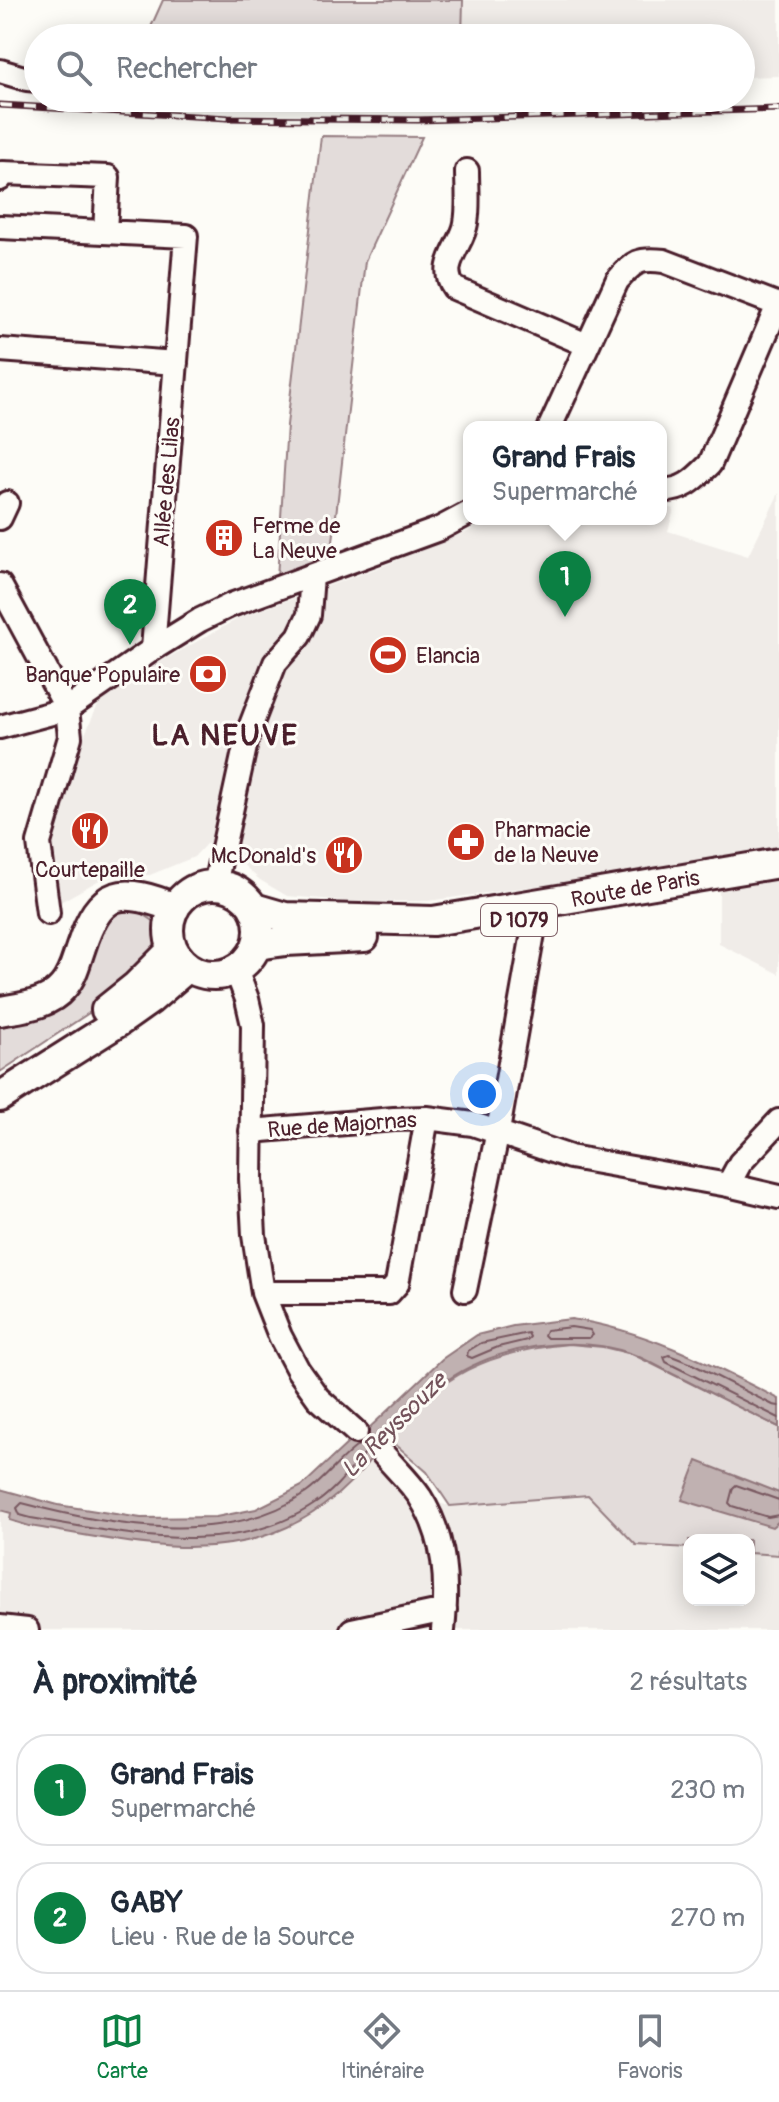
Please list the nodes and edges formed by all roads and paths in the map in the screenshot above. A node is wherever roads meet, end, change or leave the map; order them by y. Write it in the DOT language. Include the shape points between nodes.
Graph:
graph roads {
  1 [pos="0,71"];
  2 [pos="24,78"];
  3 [pos="467,171"];
  4 [pos="0,179"];
  5 [pos="0,227"];
  6 [pos="105,232"];
  7 [pos="778,305"];
  8 [pos="587,345"];
  9 [pos="0,350"];
  10 [pos="176,363"];
  11 [pos="553,421"];
  12 [pos="667,491"];
  13 [pos="463,516"];
  14 [pos="312,576"];
  15 [pos="0,585"];
  16 [pos="153,649"];
  17 [pos="67,709"];
  18 [pos="0,727"];
  19 [pos="779,863"];
  20 [pos="779,875"];
  21 [pos="215,885"];
  22 [pos="175,908"];
  23 [pos="254,908"];
  24 [pos="48,913"];
  25 [pos="532,917"];
  26 [pos="257,945"];
  27 [pos="181,958"];
  28 [pos="236,970"];
  29 [pos="0,1011"];
  30 [pos="0,1077"];
  31 [pos="0,1097"];
  32 [pos="427,1118"];
  33 [pos="779,1121"];
  34 [pos="251,1131"];
  35 [pos="498,1131"];
  36 [pos="728,1185"];
  37 [pos="779,1197"];
  38 [pos="465,1290"];
  39 [pos="263,1293"];
  40 [pos="356,1432"];
  41 [pos="383,1454"];
  42 [pos="444,1620"];
  43 [pos="0,1627"];
  44 [pos="27,1630"];
  45 [pos="352,1630"];
  1 -- 2 [label="street"];
  3 -- 8 [label="street" via="466,225 447,268 448,280 454,288"];
  4 -- 6 [label="street" via="2,173 108,177"];
  5 -- 6 [label="street, Allée des Lilas"];
  6 -- 10 [label="street, Allée des Lilas" via="186,236"];
  7 -- 8 [label="street" via="664,261 644,259 630,265 617,281"];
  7 -- 12 [label="street" via="710,464 691,485"];
  8 -- 11 [label="street"];
  9 -- 10 [label="street"];
  10 -- 16 [label="street, Allée des Lilas"];
  13 -- 14 [label="street"];
  14 -- 16 [label="street" via="210,615"];
  14 -- 21 [label="street" via="309,615 275,663 248,733"];
  15 -- 17 [label="street"];
  16 -- 17 [label="street"];
  17 -- 18 [label="street"];
  17 -- 24 [label="street" via="70,737 39,843"];
  19 -- 23 [label="main road, Route de Paris / D 1079" via="433,921 285,917"];
  20 -- 25 [label="main road, Route de Paris / D 1079"];
  21 -- 22 [label="main road" via="192,891"];
  21 -- 23 [label="main road" via="237,891"];
  22 -- 27 [label="main road" via="169,933"];
  22 -- 29 [label="main road" via="132,894 102,905 62,989 44,1001"];
  23 -- 26 [label="main road" via="260,932"];
  25 -- 26 [label="main road, Route de Paris / D 1079" via="436,935"];
  25 -- 35 [label="street"];
  26 -- 28 [label="main road"];
  27 -- 28 [label="main road" via="212,975"];
  27 -- 30 [label="main road"];
  27 -- 31 [label="main road" via="151,999"];
  28 -- 34 [label="street, Rue de Majornas" via="253,1025"];
  32 -- 34 [label="street, Rue de Majornas"];
  32 -- 35 [label="street, Rue de Majornas"];
  32 -- 39 [label="street" via="397,1284 389,1293"];
  33 -- 36 [label="street" via="740,1163"];
  34 -- 39 [label="street" via="254,1235"];
  35 -- 36 [label="street, Rue de Majornas" via="570,1157"];
  35 -- 38 [label="street"];
  36 -- 37 [label="street, Rue de Majornas"];
  39 -- 40 [label="street" via="298,1370 318,1398"];
  41 -- 42 [label="street" via="419,1496 436,1528 445,1570"];
  42 -- 45 [label="street"];
  43 -- 44 [label="street"];
}
